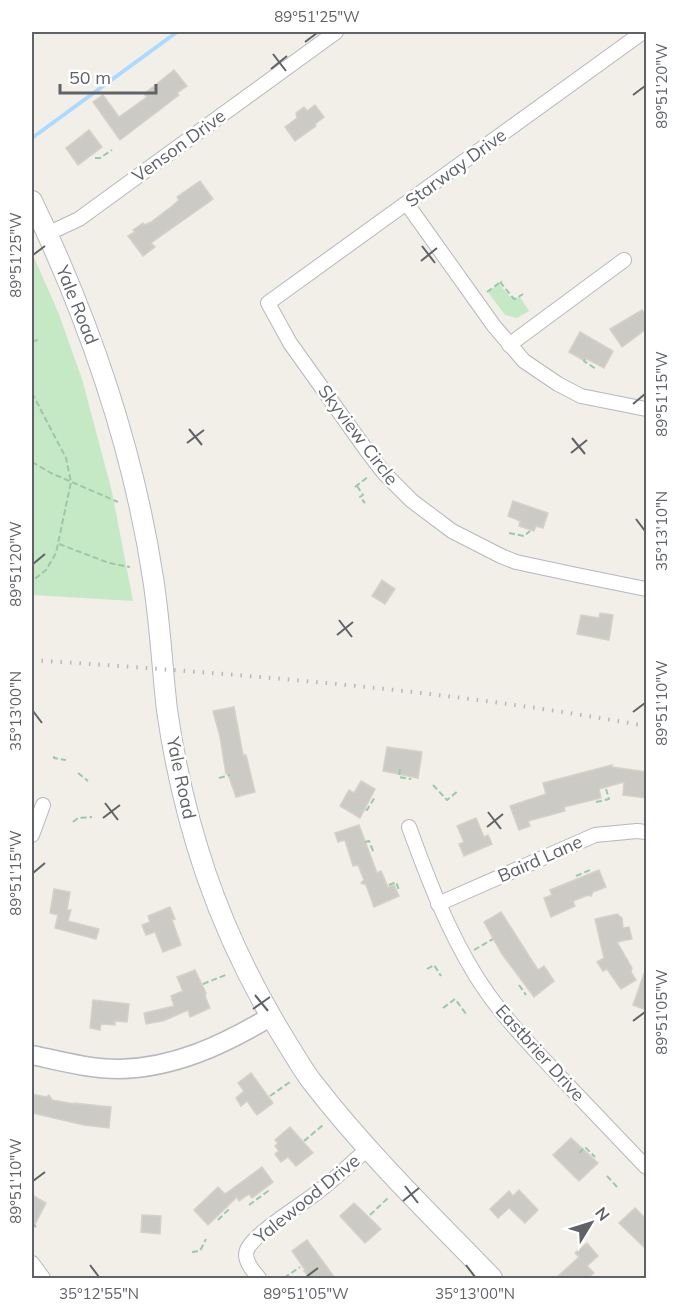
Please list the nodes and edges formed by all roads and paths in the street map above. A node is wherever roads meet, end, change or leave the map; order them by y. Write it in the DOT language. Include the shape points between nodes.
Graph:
graph roads {
  1 [pos="336,32"];
  2 [pos="643,32"];
  3 [pos="112,150"];
  4 [pos="94,158"];
  5 [pos="32,201"];
  6 [pos="407,204"];
  7 [pos="47,234"];
  8 [pos="624,260"];
  9 [pos="486,292"];
  10 [pos="523,294"];
  11 [pos="268,303"];
  12 [pos="40,339"];
  13 [pos="32,342"];
  14 [pos="509,345"];
  15 [pos="585,359"];
  16 [pos="596,369"];
  17 [pos="32,393"];
  18 [pos="646,409"];
  19 [pos="32,462"];
  20 [pos="370,476"];
  21 [pos="71,482"];
  22 [pos="118,502"];
  23 [pos="365,503"];
  24 [pos="530,531"];
  25 [pos="509,532"];
  26 [pos="59,544"];
  27 [pos="130,567"];
  28 [pos="32,581"];
  29 [pos="646,589"];
  30 [pos="54,756"];
  31 [pos="66,760"];
  32 [pos="400,769"];
  33 [pos="78,772"];
  34 [pos="230,775"];
  35 [pos="219,778"];
  36 [pos="411,779"];
  37 [pos="88,781"];
  38 [pos="433,785"];
  39 [pos="606,789"];
  40 [pos="458,791"];
  41 [pos="375,797"];
  42 [pos="596,802"];
  43 [pos="43,805"];
  44 [pos="366,809"];
  45 [pos="92,817"];
  46 [pos="73,822"];
  47 [pos="409,826"];
  48 [pos="646,832"];
  49 [pos="32,835"];
  50 [pos="365,842"];
  51 [pos="374,854"];
  52 [pos="591,872"];
  53 [pos="576,876"];
  54 [pos="389,885"];
  55 [pos="399,890"];
  56 [pos="438,904"];
  57 [pos="493,939"];
  58 [pos="472,951"];
  59 [pos="427,969"];
  60 [pos="228,974"];
  61 [pos="441,976"];
  62 [pos="203,984"];
  63 [pos="519,985"];
  64 [pos="526,995"];
  65 [pos="443,1008"];
  66 [pos="466,1014"];
  67 [pos="270,1017"];
  68 [pos="32,1055"];
  69 [pos="290,1082"];
  70 [pos="270,1096"];
  71 [pos="323,1125"];
  72 [pos="304,1141"];
  73 [pos="368,1149"];
  74 [pos="579,1153"];
  75 [pos="595,1157"];
  76 [pos="646,1167"];
  77 [pos="607,1176"];
  78 [pos="618,1187"];
  79 [pos="266,1188"];
  80 [pos="388,1198"];
  81 [pos="249,1205"];
  82 [pos="230,1208"];
  83 [pos="370,1215"];
  84 [pos="218,1220"];
  85 [pos="32,1223"];
  86 [pos="36,1227"];
  87 [pos="206,1239"];
  88 [pos="192,1252"];
  89 [pos="32,1263"];
  90 [pos="300,1267"];
  91 [pos="43,1278"];
  92 [pos="259,1278"];
  93 [pos="284,1278"];
  94 [pos="492,1278"];
  1 -- 7 [label="street, Venson Drive" via="79,219"];
  2 -- 6 [label="street, Starway Drive"];
  3 -- 4 [label="path"];
  5 -- 7 [label="main road, Yale Road"];
  6 -- 11 [label="street, Starway Drive"];
  6 -- 14 [label="street"];
  7 -- 67 [label="main road, Yale Road" via="104,377 131,469 153,577 170,727 189,818 220,910"];
  8 -- 14 [label="street"];
  9 -- 10 [label="path" via="501,282 513,298"];
  11 -- 29 [label="street, Skyview Circle" via="290,343 367,451 412,501 452,531 516,562"];
  12 -- 13 [label="path"];
  14 -- 18 [label="street" via="531,367 570,390"];
  15 -- 16 [label="path"];
  17 -- 21 [label="path" via="66,458"];
  19 -- 21 [label="path"];
  20 -- 23 [label="path" via="356,487"];
  21 -- 22 [label="path"];
  21 -- 26 [label="path"];
  24 -- 25 [label="path" via="524,536"];
  26 -- 27 [label="path"];
  26 -- 28 [label="path" via="46,570"];
  30 -- 31 [label="path"];
  32 -- 36 [label="path" via="399,777"];
  33 -- 37 [label="path"];
  34 -- 35 [label="path"];
  38 -- 40 [label="path" via="447,800"];
  39 -- 42 [label="path" via="609,799"];
  41 -- 44 [label="path"];
  43 -- 49 [label="street"];
  45 -- 46 [label="path"];
  47 -- 56 [label="street, Eastbrier Drive"];
  48 -- 56 [label="street, Baird Lane" via="595,835"];
  50 -- 51 [label="path" via="369,840"];
  52 -- 53 [label="path"];
  54 -- 55 [label="path" via="396,882"];
  56 -- 76 [label="street, Eastbrier Drive" via="460,949 502,1013"];
  57 -- 58 [label="path"];
  59 -- 61 [label="path" via="434,965"];
  60 -- 62 [label="path"];
  63 -- 64 [label="path"];
  65 -- 66 [label="path" via="455,999"];
  67 -- 68 [label="street" via="185,1059 160,1066 102,1068"];
  67 -- 73 [label="main road, Yale Road" via="311,1081"];
  69 -- 70 [label="path"];
  71 -- 72 [label="path"];
  73 -- 92 [label="street, Yalewood Drive" via="247,1250 248,1262"];
  73 -- 94 [label="main road, Yale Road"];
  74 -- 75 [label="path" via="585,1147"];
  77 -- 78 [label="path"];
  79 -- 81 [label="path" via="268,1191"];
  80 -- 83 [label="path"];
  82 -- 84 [label="path"];
  85 -- 86 [label="path"];
  87 -- 88 [label="path" via="200,1251"];
  89 -- 91 [label="street"];
  90 -- 93 [label="path"];
}
